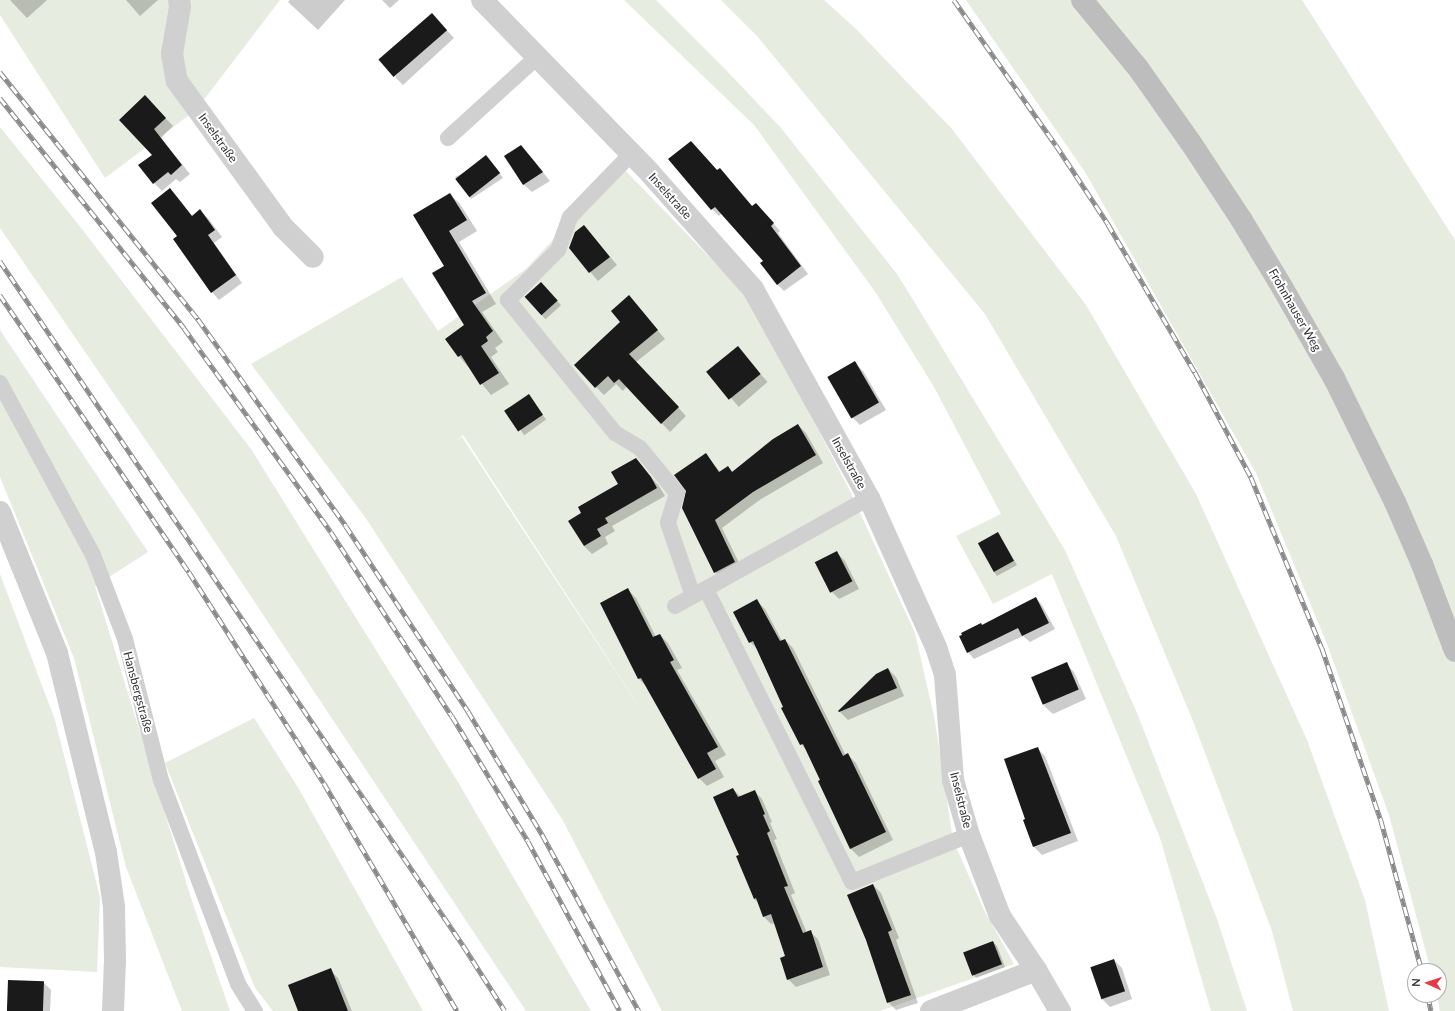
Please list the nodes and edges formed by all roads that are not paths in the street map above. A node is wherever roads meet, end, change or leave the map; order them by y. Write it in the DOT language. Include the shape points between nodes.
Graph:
graph roads {
  1 [pos="179,0"];
  2 [pos="482,0"];
  3 [pos="1082,0"];
  4 [pos="537,57"];
  5 [pos="448,138"];
  6 [pos="631,154"];
  7 [pos="313,257"];
  8 [pos="0,383"];
  9 [pos="869,498"];
  10 [pos="0,512"];
  11 [pos="700,593"];
  12 [pos="674,606"];
  13 [pos="1455,650"];
  14 [pos="969,835"];
  15 [pos="1036,970"];
  16 [pos="113,1011"];
  17 [pos="255,1011"];
  18 [pos="931,1011"];
  19 [pos="1060,1011"];
  1 -- 7 [label="street, Inselstraße" via="172,54 177,81 283,227"];
  2 -- 4 [label="street, Inselstraße"];
  3 -- 13 [label="main road, Frohnhauser Weg" via="1138,68 1191,143 1282,287 1334,378 1395,502"];
  4 -- 5 [label="lane"];
  4 -- 6 [label="street, Inselstraße"];
  6 -- 9 [label="street, Inselstraße" via="753,288"];
  6 -- 11 [label="lane" via="570,217 558,250 508,300 615,433 640,448 677,492 668,524"];
  8 -- 17 [label="lane, Hansbergstraße" via="93,555 125,639 161,780 238,984"];
  9 -- 11 [label="lane"];
  9 -- 14 [label="street, Inselstraße" via="936,647 945,675 953,780"];
  10 -- 16 [label="street" via="57,653 106,852 114,907"];
  11 -- 12 [label="lane"];
  11 -- 14 [label="lane" via="852,882"];
  14 -- 15 [label="street, Inselstraße" via="1000,916"];
  15 -- 18 [label="street"];
  15 -- 19 [label="street, Inselstraße"];
}
